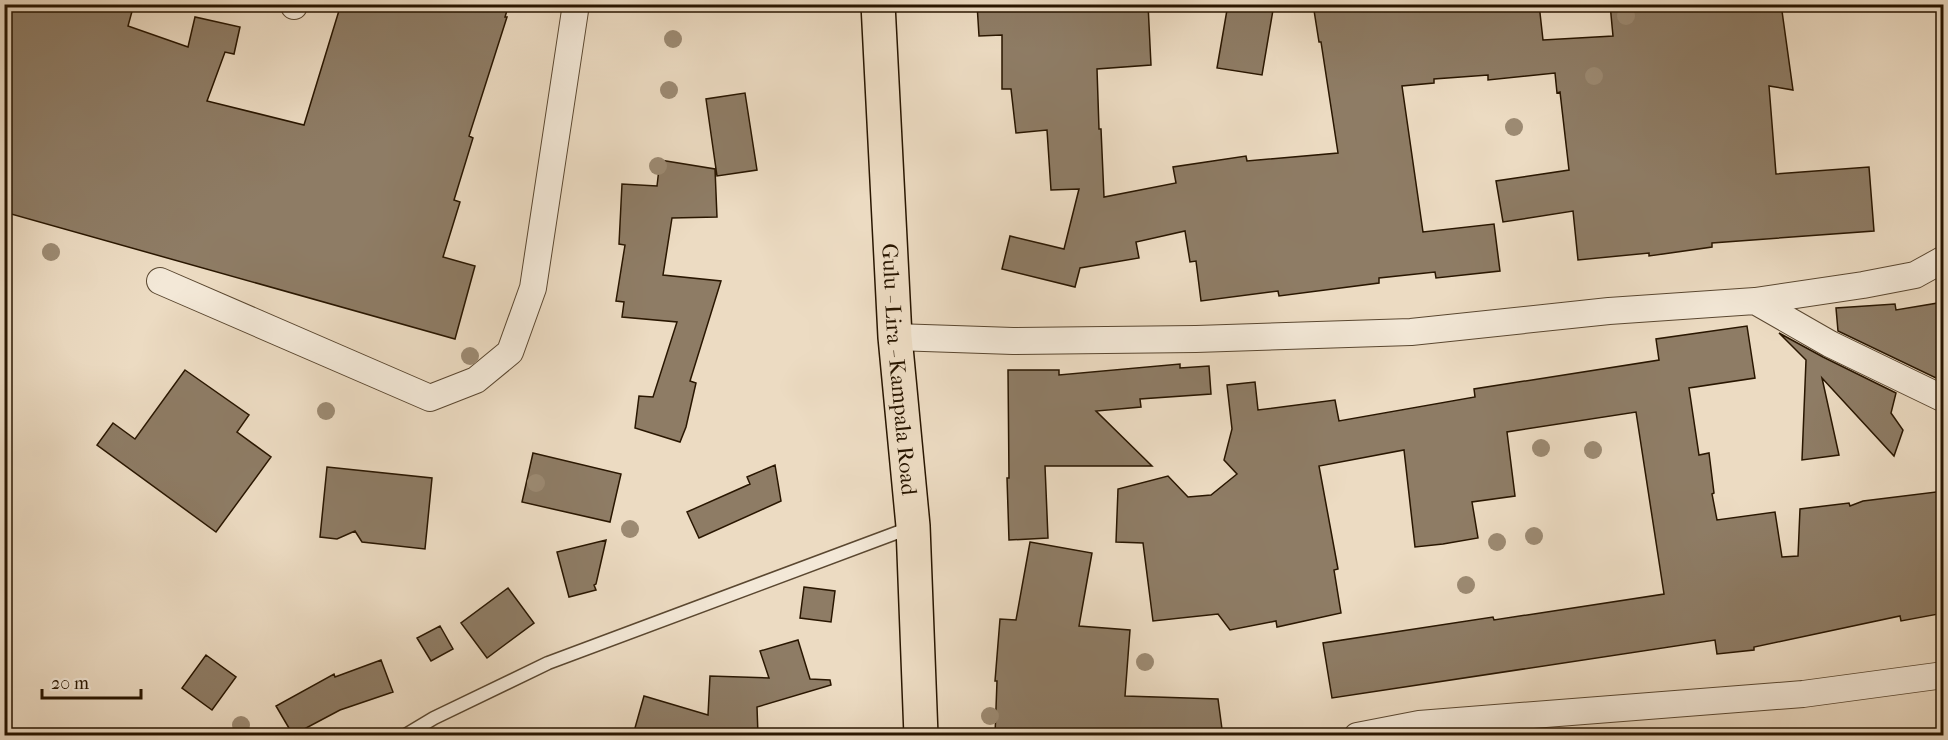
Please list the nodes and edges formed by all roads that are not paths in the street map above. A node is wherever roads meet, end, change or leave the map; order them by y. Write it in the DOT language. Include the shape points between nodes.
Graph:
graph roads {
  1 [pos="576,4"];
  2 [pos="878,4"];
  3 [pos="1944,259"];
  4 [pos="160,281"];
  5 [pos="1755,301"];
  6 [pos="895,337"];
  7 [pos="1944,399"];
  8 [pos="913,526"];
  9 [pos="1944,675"];
  10 [pos="404,735"];
  11 [pos="921,735"];
  12 [pos="1358,735"];
  1 -- 4 [label="street" via="532,288 510,352 476,380 430,398"];
  2 -- 6 [label="main road, Gulu - Lira - Kampala Road"];
  3 -- 5 [label="street" via="1915,275"];
  5 -- 6 [label="street" via="1609,311 1411,332 1036,341"];
  5 -- 7 [label="street" via="1830,344"];
  6 -- 8 [label="main road, Gulu - Lira - Kampala Road"];
  8 -- 10 [label="lane" via="548,663"];
  8 -- 11 [label="main road, Gulu - Lira - Kampala Road"];
  9 -- 12 [label="street" via="1803,694 1419,724"];
}
